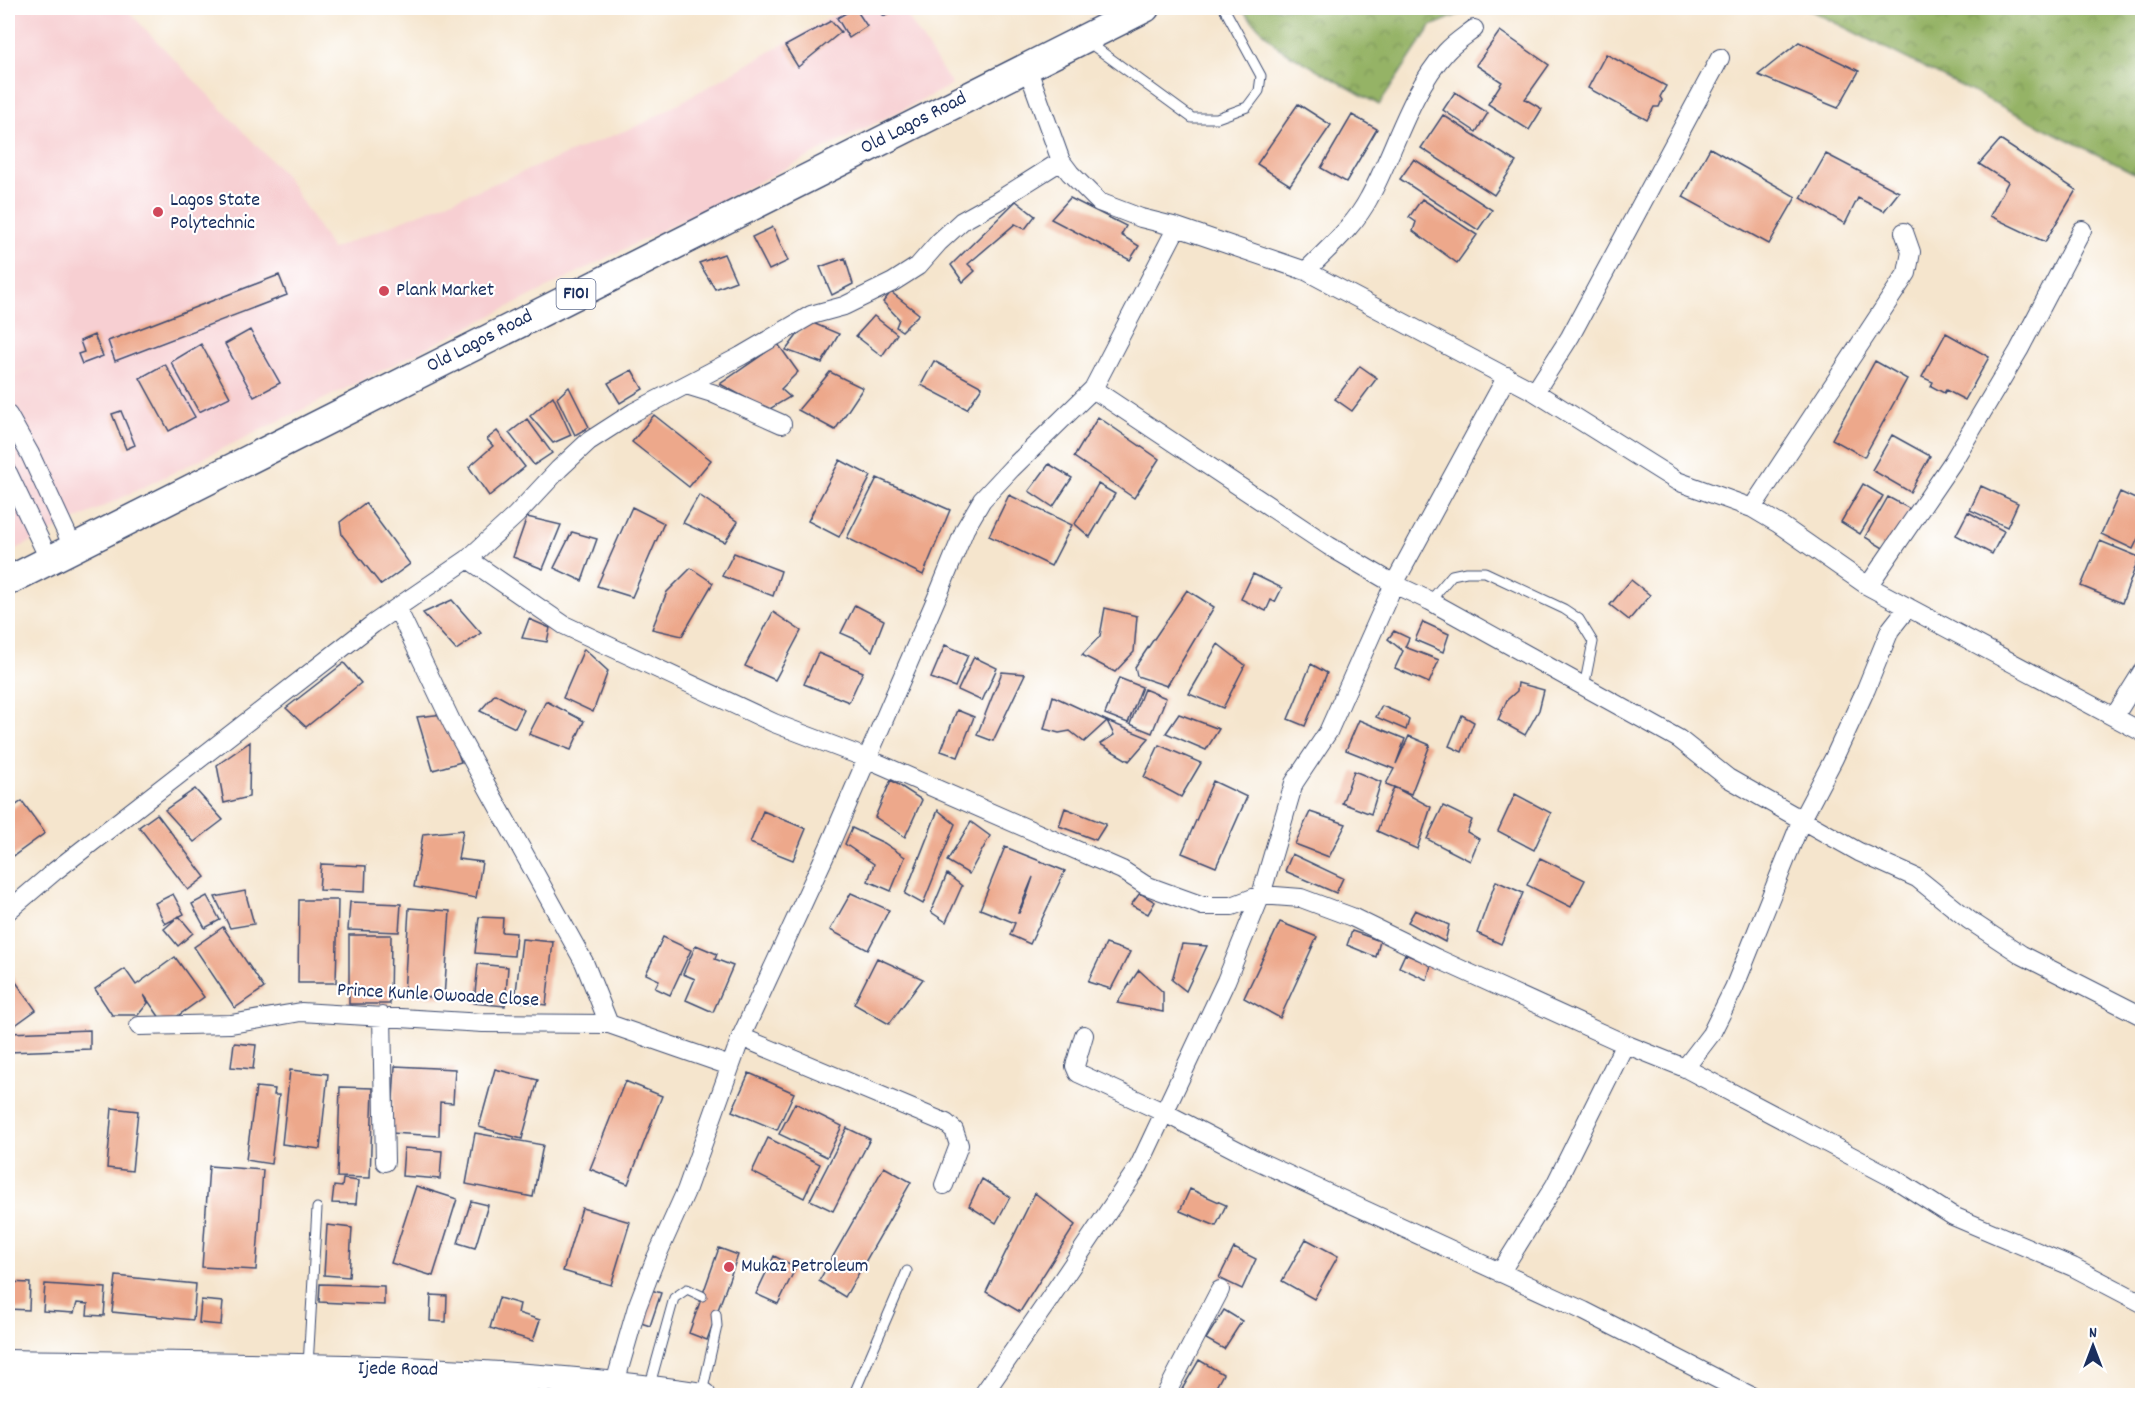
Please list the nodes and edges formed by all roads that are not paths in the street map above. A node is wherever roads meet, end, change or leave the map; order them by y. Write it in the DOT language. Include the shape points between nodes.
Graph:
graph roads {
  1 [pos="1145,8"];
  2 [pos="1224,8"];
  3 [pos="1474,29"];
  4 [pos="1084,39"];
  5 [pos="1720,58"];
  6 [pos="1028,67"];
  7 [pos="1062,161"];
  8 [pos="1176,227"];
  9 [pos="2082,230"];
  10 [pos="1904,232"];
  11 [pos="1306,271"];
  12 [pos="1507,376"];
  13 [pos="686,385"];
  14 [pos="1093,389"];
  15 [pos="1535,392"];
  16 [pos="8,416"];
  17 [pos="782,424"];
  18 [pos="8,473"];
  19 [pos="1752,508"];
  20 [pos="62,554"];
  21 [pos="468,559"];
  22 [pos="8,581"];
  23 [pos="1394,584"];
  24 [pos="1868,586"];
  25 [pos="1430,601"];
  26 [pos="1908,607"];
  27 [pos="397,608"];
  28 [pos="2142,672"];
  29 [pos="1584,687"];
  30 [pos="2114,717"];
  31 [pos="2142,732"];
  32 [pos="866,758"];
  33 [pos="1802,819"];
  34 [pos="1261,895"];
  35 [pos="8,911"];
  36 [pos="382,1016"];
  37 [pos="2142,1016"];
  38 [pos="609,1024"];
  39 [pos="139,1026"];
  40 [pos="1084,1035"];
  41 [pos="741,1037"];
  42 [pos="1625,1044"];
  43 [pos="730,1066"];
  44 [pos="1685,1068"];
  45 [pos="1165,1113"];
  46 [pos="385,1162"];
  47 [pos="944,1185"];
  48 [pos="317,1208"];
  49 [pos="907,1271"];
  50 [pos="1500,1273"];
  51 [pos="1220,1290"];
  52 [pos="702,1296"];
  53 [pos="2142,1303"];
  54 [pos="716,1314"];
  55 [pos="8,1363"];
  56 [pos="305,1379"];
  57 [pos="8,1383"];
  58 [pos="615,1383"];
  59 [pos="649,1388"];
  60 [pos="37,1390"];
  61 [pos="446,1393"];
  62 [pos="516,1395"];
  63 [pos="702,1395"];
  64 [pos="853,1395"];
  65 [pos="982,1395"];
  66 [pos="1165,1395"];
  67 [pos="1751,1395"];
  1 -- 4 [label="main road, Old Lagos Road / F101"];
  2 -- 4 [label="lane" via="1261,76 1258,92 1247,107 1217,118 1192,118"];
  3 -- 11 [label="street" via="1447,51 1432,70 1368,200 1350,226"];
  4 -- 6 [label="main road, Old Lagos Road / F101"];
  5 -- 15 [label="street" via="1570,337"];
  6 -- 7 [label="street"];
  6 -- 20 [label="main road, Old Lagos Road / F101"];
  7 -- 8 [label="street" via="1099,202"];
  7 -- 13 [label="street" via="962,221 918,266 893,282 844,306 811,315"];
  8 -- 11 [label="street"];
  8 -- 14 [label="street"];
  9 -- 24 [label="street" via="2019,350 1963,444"];
  10 -- 19 [label="street" via="1911,252 1907,273"];
  11 -- 12 [label="street"];
  12 -- 15 [label="street"];
  12 -- 23 [label="street"];
  13 -- 17 [label="street"];
  13 -- 21 [label="street" via="589,441"];
  14 -- 23 [label="street" via="1329,546"];
  14 -- 32 [label="street" via="982,500 965,529"];
  15 -- 19 [label="street" via="1677,481"];
  16 -- 20 [label="street" via="30,454"];
  18 -- 20 [label="street"];
  19 -- 24 [label="street"];
  20 -- 22 [label="main road, Old Lagos Road / F101"];
  21 -- 27 [label="street"];
  21 -- 32 [label="street" via="564,626 774,723"];
  23 -- 25 [label="street"];
  23 -- 34 [label="street" via="1328,732 1294,783"];
  24 -- 26 [label="street"];
  25 -- 29 [label="street"];
  25 -- 29 [label="lane" via="1452,575 1485,572 1564,609 1579,619 1593,642"];
  26 -- 30 [label="street"];
  26 -- 33 [label="street" via="1890,630 1866,689"];
  27 -- 35 [label="street"];
  27 -- 38 [label="street" via="453,725 584,962"];
  28 -- 30 [label="street"];
  29 -- 33 [label="street" via="1679,739 1728,778"];
  30 -- 31 [label="street"];
  32 -- 34 [label="street" via="1181,899 1203,906 1232,906"];
  32 -- 41 [label="street"];
  33 -- 37 [label="street" via="1917,878 1969,920 2022,955"];
  33 -- 44 [label="street" via="1734,988 1711,1034"];
  34 -- 42 [label="street" via="1301,898 1352,917"];
  34 -- 45 [label="street"];
  36 -- 38 [label="street, Prince Kunle Owoade Close" via="483,1023"];
  36 -- 39 [label="street, Prince Kunle Owoade Close" via="301,1012 231,1024"];
  36 -- 46 [label="street"];
  38 -- 43 [label="street, Prince Kunle Owoade Close"];
  40 -- 45 [label="street" via="1076,1066 1078,1073"];
  41 -- 43 [label="street"];
  41 -- 47 [label="street" via="946,1123 959,1145"];
  42 -- 44 [label="street"];
  42 -- 50 [label="street" via="1555,1185"];
  43 -- 58 [label="street" via="686,1191 655,1260"];
  44 -- 53 [label="street" via="1895,1179 1953,1216 2073,1267"];
  45 -- 50 [label="street" via="1254,1159"];
  45 -- 65 [label="street" via="1139,1166"];
  48 -- 56 [label="lane"];
  49 -- 64 [label="lane"];
  50 -- 67 [label="street"];
  51 -- 66 [label="street"];
  52 -- 59 [label="lane" via="687,1289 674,1298"];
  54 -- 63 [label="lane" via="717,1326"];
  55 -- 56 [label="main road"];
  56 -- 58 [label="main road, Ijede Road" via="454,1371"];
  56 -- 60 [label="main road"];
  56 -- 61 [label="main road, Ijede Road"];
  57 -- 60 [label="main road"];
  58 -- 59 [label="main road, Ijede Road"];
  59 -- 63 [label="main road, Ijede Road"];
  61 -- 62 [label="main road, Ijede Road"];
}
